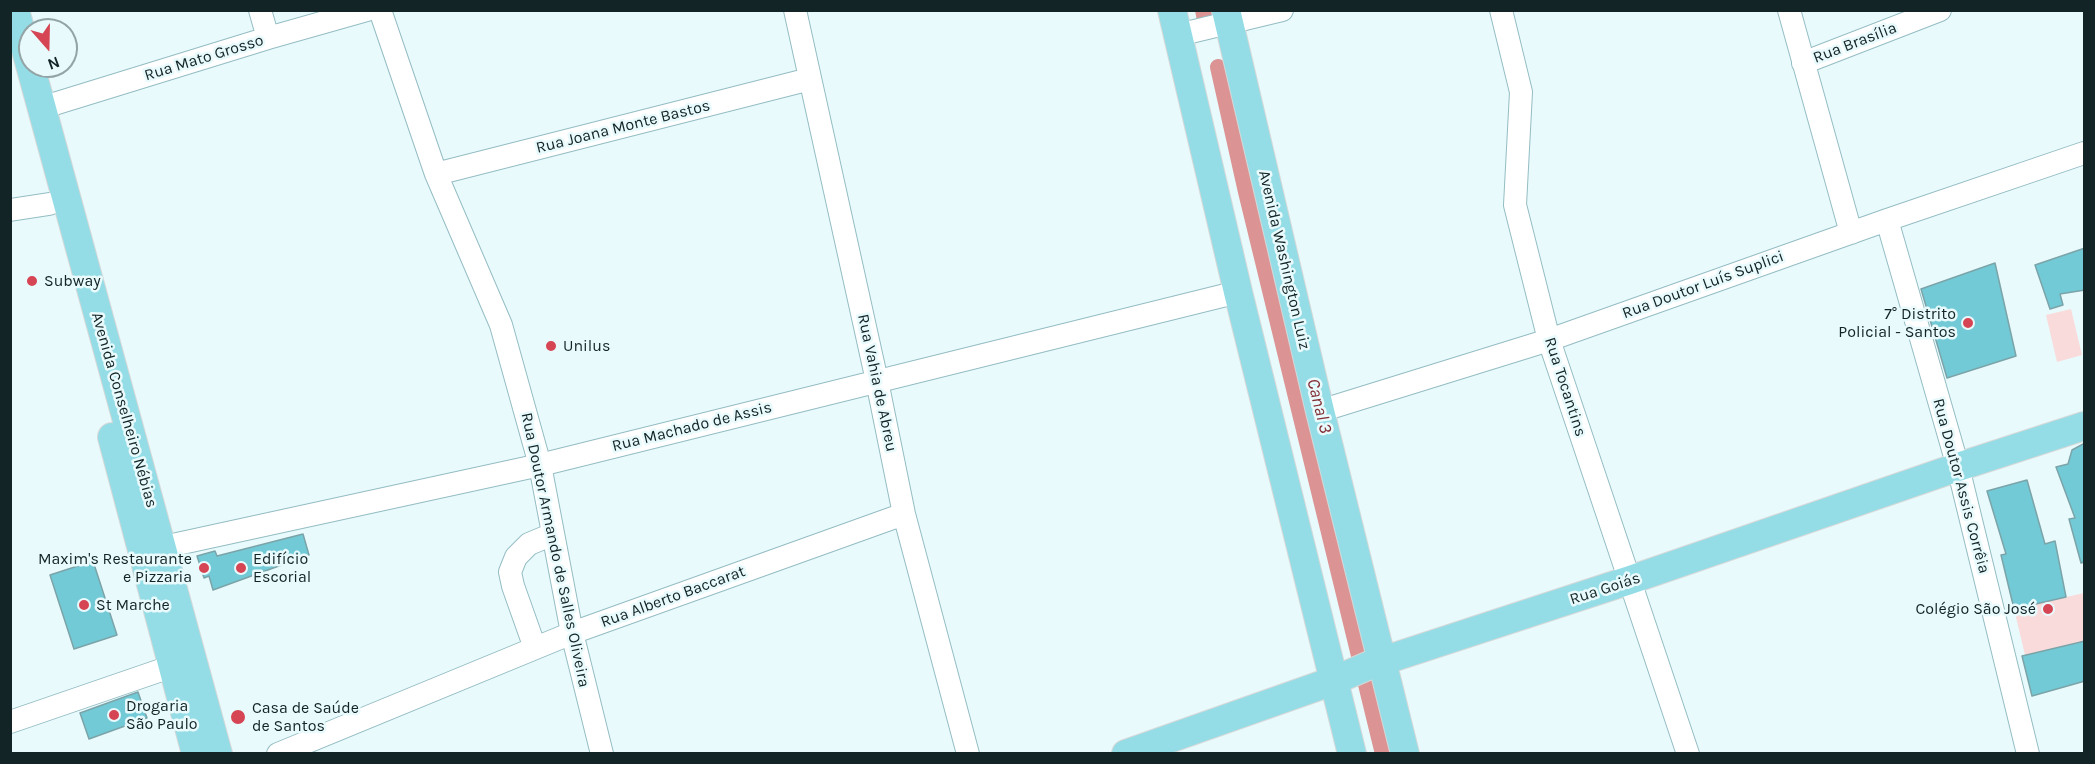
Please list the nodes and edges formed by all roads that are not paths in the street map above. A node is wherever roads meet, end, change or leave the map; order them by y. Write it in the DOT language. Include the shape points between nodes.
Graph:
graph roads {
  1 [pos="15,10"];
  2 [pos="260,10"];
  3 [pos="367,10"];
  4 [pos="380,10"];
  5 [pos="795,10"];
  6 [pos="1282,10"];
  7 [pos="1501,10"];
  8 [pos="1789,10"];
  9 [pos="1940,10"];
  10 [pos="1228,16"];
  11 [pos="1175,23"];
  12 [pos="268,38"];
  13 [pos="1803,63"];
  14 [pos="14,80"];
  15 [pos="810,80"];
  16 [pos="41,108"];
  17 [pos="2085,153"];
  18 [pos="436,174"];
  19 [pos="49,204"];
  20 [pos="10,210"];
  21 [pos="1887,220"];
  22 [pos="1851,232"];
  23 [pos="77,242"];
  24 [pos="1238,292"];
  25 [pos="1549,340"];
  26 [pos="877,381"];
  27 [pos="1320,411"];
  28 [pos="2085,426"];
  29 [pos="540,465"];
  30 [pos="1958,467"];
  31 [pos="904,514"];
  32 [pos="553,534"];
  33 [pos="152,549"];
  34 [pos="1630,580"];
  35 [pos="572,633"];
  36 [pos="535,648"];
  37 [pos="173,666"];
  38 [pos="1358,671"];
  39 [pos="10,722"];
  40 [pos="196,753"];
  41 [pos="218,753"];
  42 [pos="278,753"];
  43 [pos="602,753"];
  44 [pos="968,753"];
  45 [pos="1126,753"];
  46 [pos="1352,753"];
  47 [pos="1405,753"];
  48 [pos="1688,753"];
  49 [pos="2028,753"];
  1 -- 16 [label="main road, Avenida Conselheiro Nébias"];
  2 -- 12 [label="street"];
  3 -- 12 [label="street, Rua Mato Grosso"];
  4 -- 18 [label="street, Rua Doutor Armando de Salles Oliveira"];
  5 -- 15 [label="street, Rua Vahia de Abreu"];
  6 -- 10 [label="street"];
  7 -- 25 [label="street, Rua Tocantins" via="1521,92 1515,205"];
  8 -- 13 [label="street"];
  9 -- 13 [label="street, Rua Brasília"];
  10 -- 11 [label="street"];
  10 -- 27 [label="main road, Avenida Washington Luiz"];
  11 -- 24 [label="main road, Avenida Washington Luiz"];
  12 -- 16 [label="street, Rua Mato Grosso"];
  13 -- 22 [label="street"];
  14 -- 16 [label="main road" via="31,105"];
  14 -- 19 [label="main road, Avenida Conselheiro Nébias"];
  15 -- 18 [label="street, Rua Joana Monte Bastos"];
  15 -- 26 [label="street, Rua Vahia de Abreu"];
  16 -- 23 [label="main road, Avenida Conselheiro Nébias"];
  17 -- 21 [label="street, Rua Doutor Luís Suplici"];
  18 -- 29 [label="street, Rua Doutor Armando de Salles Oliveira" via="501,325"];
  19 -- 20 [label="street"];
  19 -- 23 [label="main road" via="59,209 67,239"];
  19 -- 33 [label="main road, Avenida Conselheiro Nébias"];
  21 -- 22 [label="street, Rua Doutor Luís Suplici"];
  21 -- 30 [label="street, Rua Doutor Assis Corrêia"];
  22 -- 25 [label="street, Rua Doutor Luís Suplici"];
  23 -- 33 [label="main road, Avenida Conselheiro Nébias"];
  24 -- 26 [label="street, Rua Machado de Assis"];
  24 -- 38 [label="main road, Avenida Washington Luiz"];
  25 -- 27 [label="street, Rua Doutor Luís Suplici"];
  25 -- 34 [label="street, Rua Tocantins"];
  26 -- 29 [label="street, Rua Machado de Assis"];
  26 -- 31 [label="street, Rua Vahia de Abreu"];
  27 -- 38 [label="main road, Avenida Washington Luiz"];
  28 -- 30 [label="main road, Rua Goiás"];
  29 -- 32 [label="street, Rua Doutor Armando de Salles Oliveira"];
  29 -- 33 [label="street, Rua Machado de Assis"];
  30 -- 34 [label="main road, Rua Goiás"];
  30 -- 49 [label="street, Rua Doutor Assis Corrêia"];
  31 -- 35 [label="street, Rua Alberto Baccarat"];
  31 -- 44 [label="street, Rua Vahia de Abreu"];
  32 -- 35 [label="street, Rua Doutor Armando de Salles Oliveira"];
  32 -- 36 [label="street" via="529,544 516,557 510,572"];
  33 -- 37 [label="main road, Avenida Conselheiro Nébias"];
  33 -- 41 [label="main road, Avenida Conselheiro Nébias"];
  34 -- 38 [label="main road, Rua Goiás"];
  34 -- 48 [label="street, Rua Tocantins"];
  35 -- 36 [label="street, Rua Alberto Baccarat"];
  35 -- 43 [label="street, Rua Doutor Armando de Salles Oliveira"];
  36 -- 42 [label="street, Rua Alberto Baccarat"];
  37 -- 39 [label="street"];
  37 -- 40 [label="main road, Avenida Conselheiro Nébias"];
  38 -- 45 [label="main road, Rua Goiás"];
  38 -- 46 [label="main road, Avenida Washington Luiz"];
  38 -- 47 [label="main road, Avenida Washington Luiz"];
}
